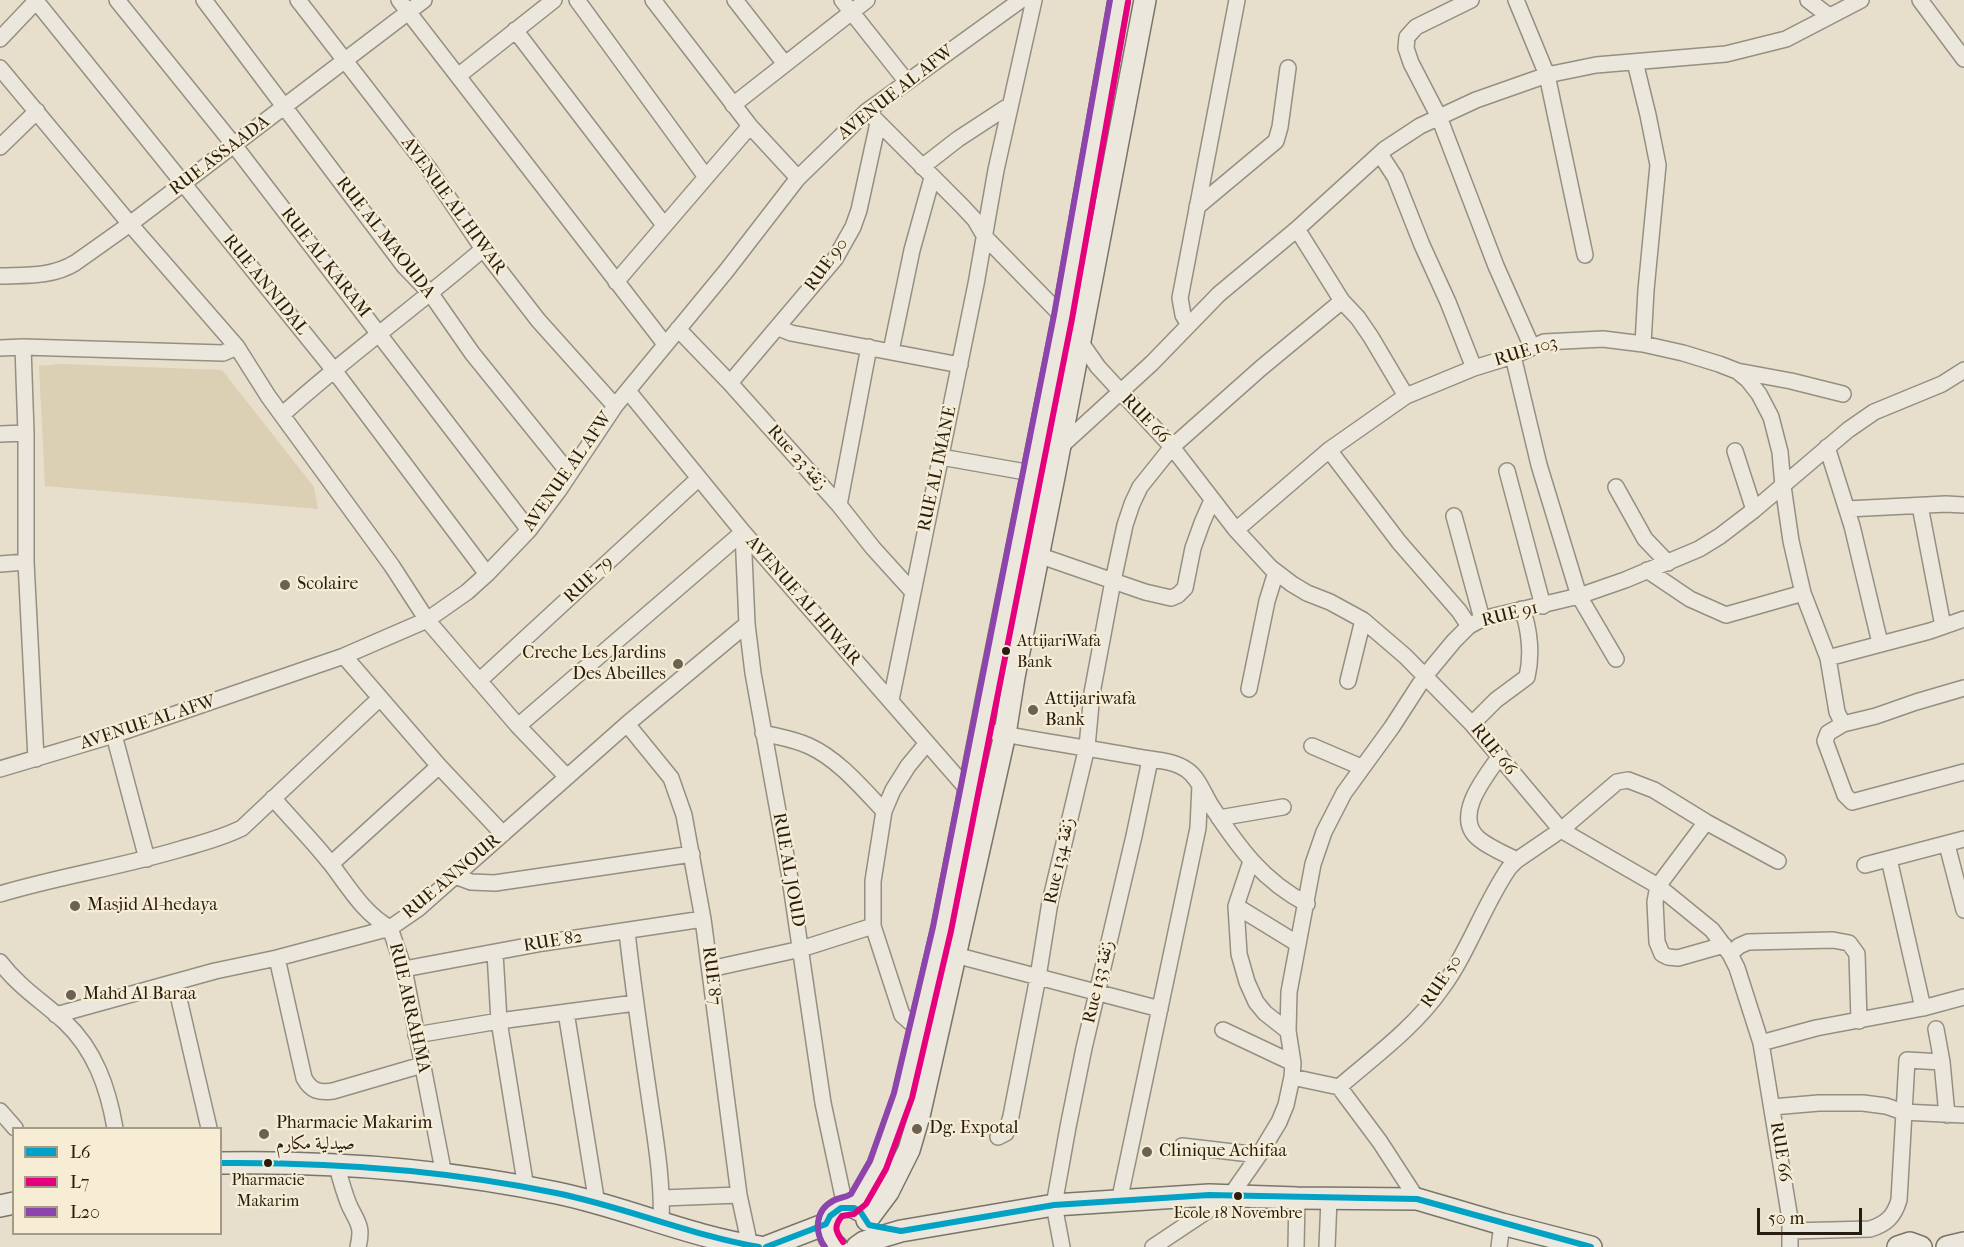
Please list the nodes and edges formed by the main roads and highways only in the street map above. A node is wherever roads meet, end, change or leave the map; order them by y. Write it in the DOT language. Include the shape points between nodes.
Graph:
graph roads {
  1 [pos="1119,0"];
  2 [pos="1145,0"];
  3 [pos="222,1163"];
  4 [pos="847,1206"];
  5 [pos="826,1224"];
  6 [pos="865,1233"];
  7 [pos="1964,1243"];
  8 [pos="758,1246"];
  9 [pos="832,1247"];
  10 [pos="1591,1247"];
  11 [pos="1898,1247"];
  12 [pos="1921,1247"];
  13 [pos="1947,1247"];
  1 -- 4 [label="main road" via="1063,317 942,929 903,1096 889,1137 868,1185 858,1200"];
  2 -- 6 [label="main road" via="1005,734 919,1116 909,1150"];
  3 -- 8 [label="main road" via="306,1163 444,1175 558,1193"];
  4 -- 5 [label="main road" via="833,1212"];
  4 -- 6 [label="main road" via="861,1211"];
  5 -- 8 [label="main road"];
  5 -- 9 [label="main road"];
  6 -- 10 [label="main road" via="901,1231 1054,1205 1231,1195 1417,1199"];
  7 -- 13 [label="main road"];
  11 -- 12 [label="main road" via="1910,1243"];
}
